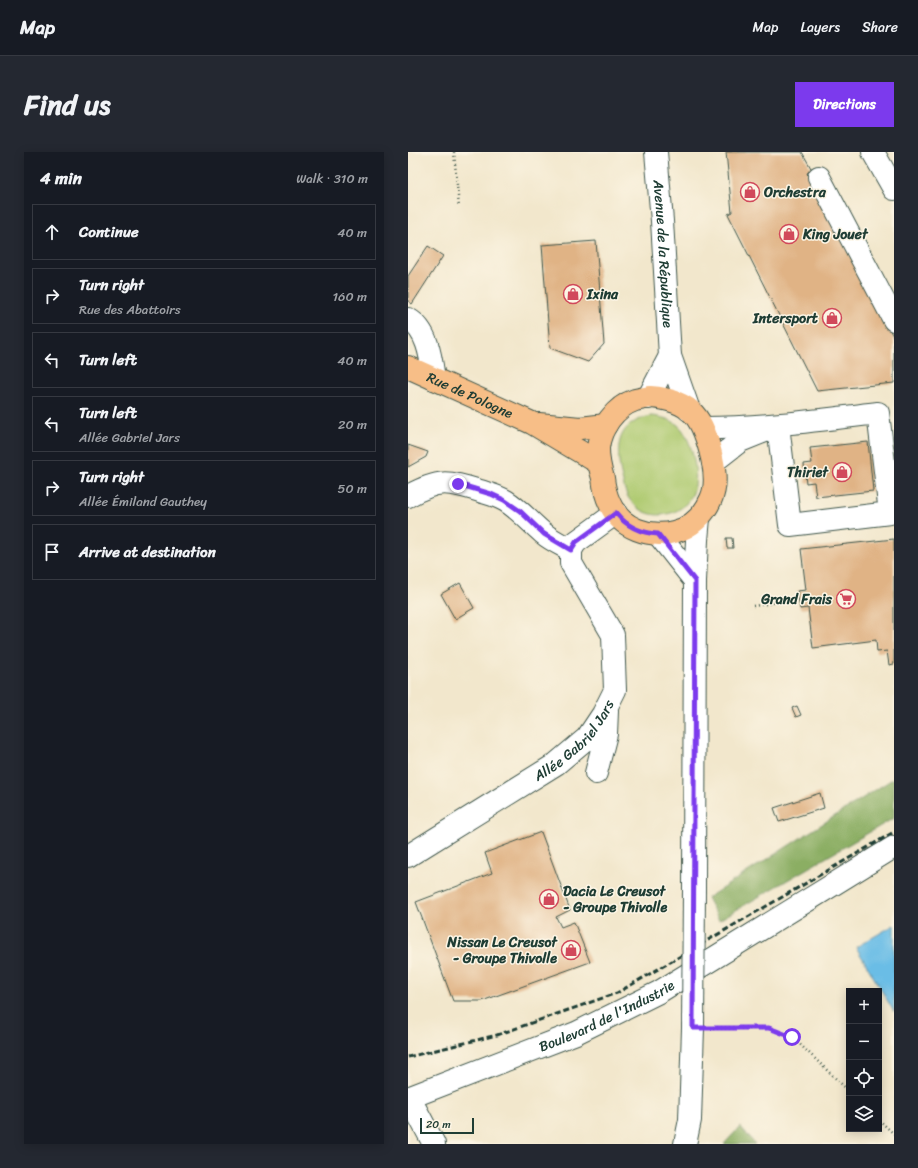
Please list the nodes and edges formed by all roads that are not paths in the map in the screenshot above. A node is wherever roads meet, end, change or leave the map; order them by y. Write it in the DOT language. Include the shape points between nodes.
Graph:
graph roads {
  1 [pos="656,152"];
  2 [pos="873,152"];
  3 [pos="819,177"];
  4 [pos="894,189"];
  5 [pos="408,319"];
  6 [pos="894,320"];
  7 [pos="670,356"];
  8 [pos="408,367"];
  9 [pos="434,379"];
  10 [pos="648,398"];
  11 [pos="689,410"];
  12 [pos="532,423"];
  13 [pos="606,425"];
  14 [pos="778,425"];
  15 [pos="704,428"];
  16 [pos="713,462"];
  17 [pos="599,463"];
  18 [pos="408,496"];
  19 [pos="616,513"];
  20 [pos="699,518"];
  21 [pos="658,534"];
  22 [pos="571,550"];
  23 [pos="695,581"];
  24 [pos="607,705"];
  25 [pos="596,773"];
  26 [pos="894,847"];
  27 [pos="408,856"];
  28 [pos="408,1097"];
  29 [pos="434,1144"];
  30 [pos="685,1144"];
  1 -- 7 [label="street, Avenue de la République"];
  2 -- 4 [label="street"];
  3 -- 6 [label="street"];
  5 -- 9 [label="street" via="416,323 429,348"];
  7 -- 10 [label="street"];
  7 -- 11 [label="street, Avenue de la République"];
  8 -- 9 [label="main road, Rue de Pologne"];
  9 -- 12 [label="main road, Rue de Pologne"];
  10 -- 11 [label="main road" via="666,398"];
  10 -- 13 [label="main road" via="620,408"];
  11 -- 15 [label="main road"];
  12 -- 13 [label="main road, Rue de Pologne" via="580,428"];
  12 -- 17 [label="main road, Rue de Pologne"];
  13 -- 17 [label="main road" via="598,449"];
  14 -- 14 [label="street" via="790,525 890,513 878,413"];
  14 -- 15 [label="street"];
  14 -- 16 [label="street" via="740,441"];
  15 -- 16 [label="main road"];
  16 -- 20 [label="main road" via="715,483 712,498"];
  17 -- 19 [label="main road" via="606,492"];
  18 -- 22 [label="street" via="429,485 442,483 458,484 491,494 520,511 544,534"];
  19 -- 21 [label="main road" via="633,528"];
  19 -- 22 [label="street" via="576,542"];
  20 -- 21 [label="main road" via="679,531"];
  20 -- 23 [label="street"];
  21 -- 23 [label="street"];
  22 -- 24 [label="street, Allée Gabriel Jars" via="571,563 614,634 615,690"];
  23 -- 30 [label="street, bridge" via="693,1028 690,1120"];
  24 -- 25 [label="street" via="606,734"];
  24 -- 27 [label="street, Allée Gabriel Jars" via="587,738 556,764"];
  26 -- 28 [label="street, Boulevard de l'Industrie" via="659,992 576,1033"];
  28 -- 29 [label="street"];
}
